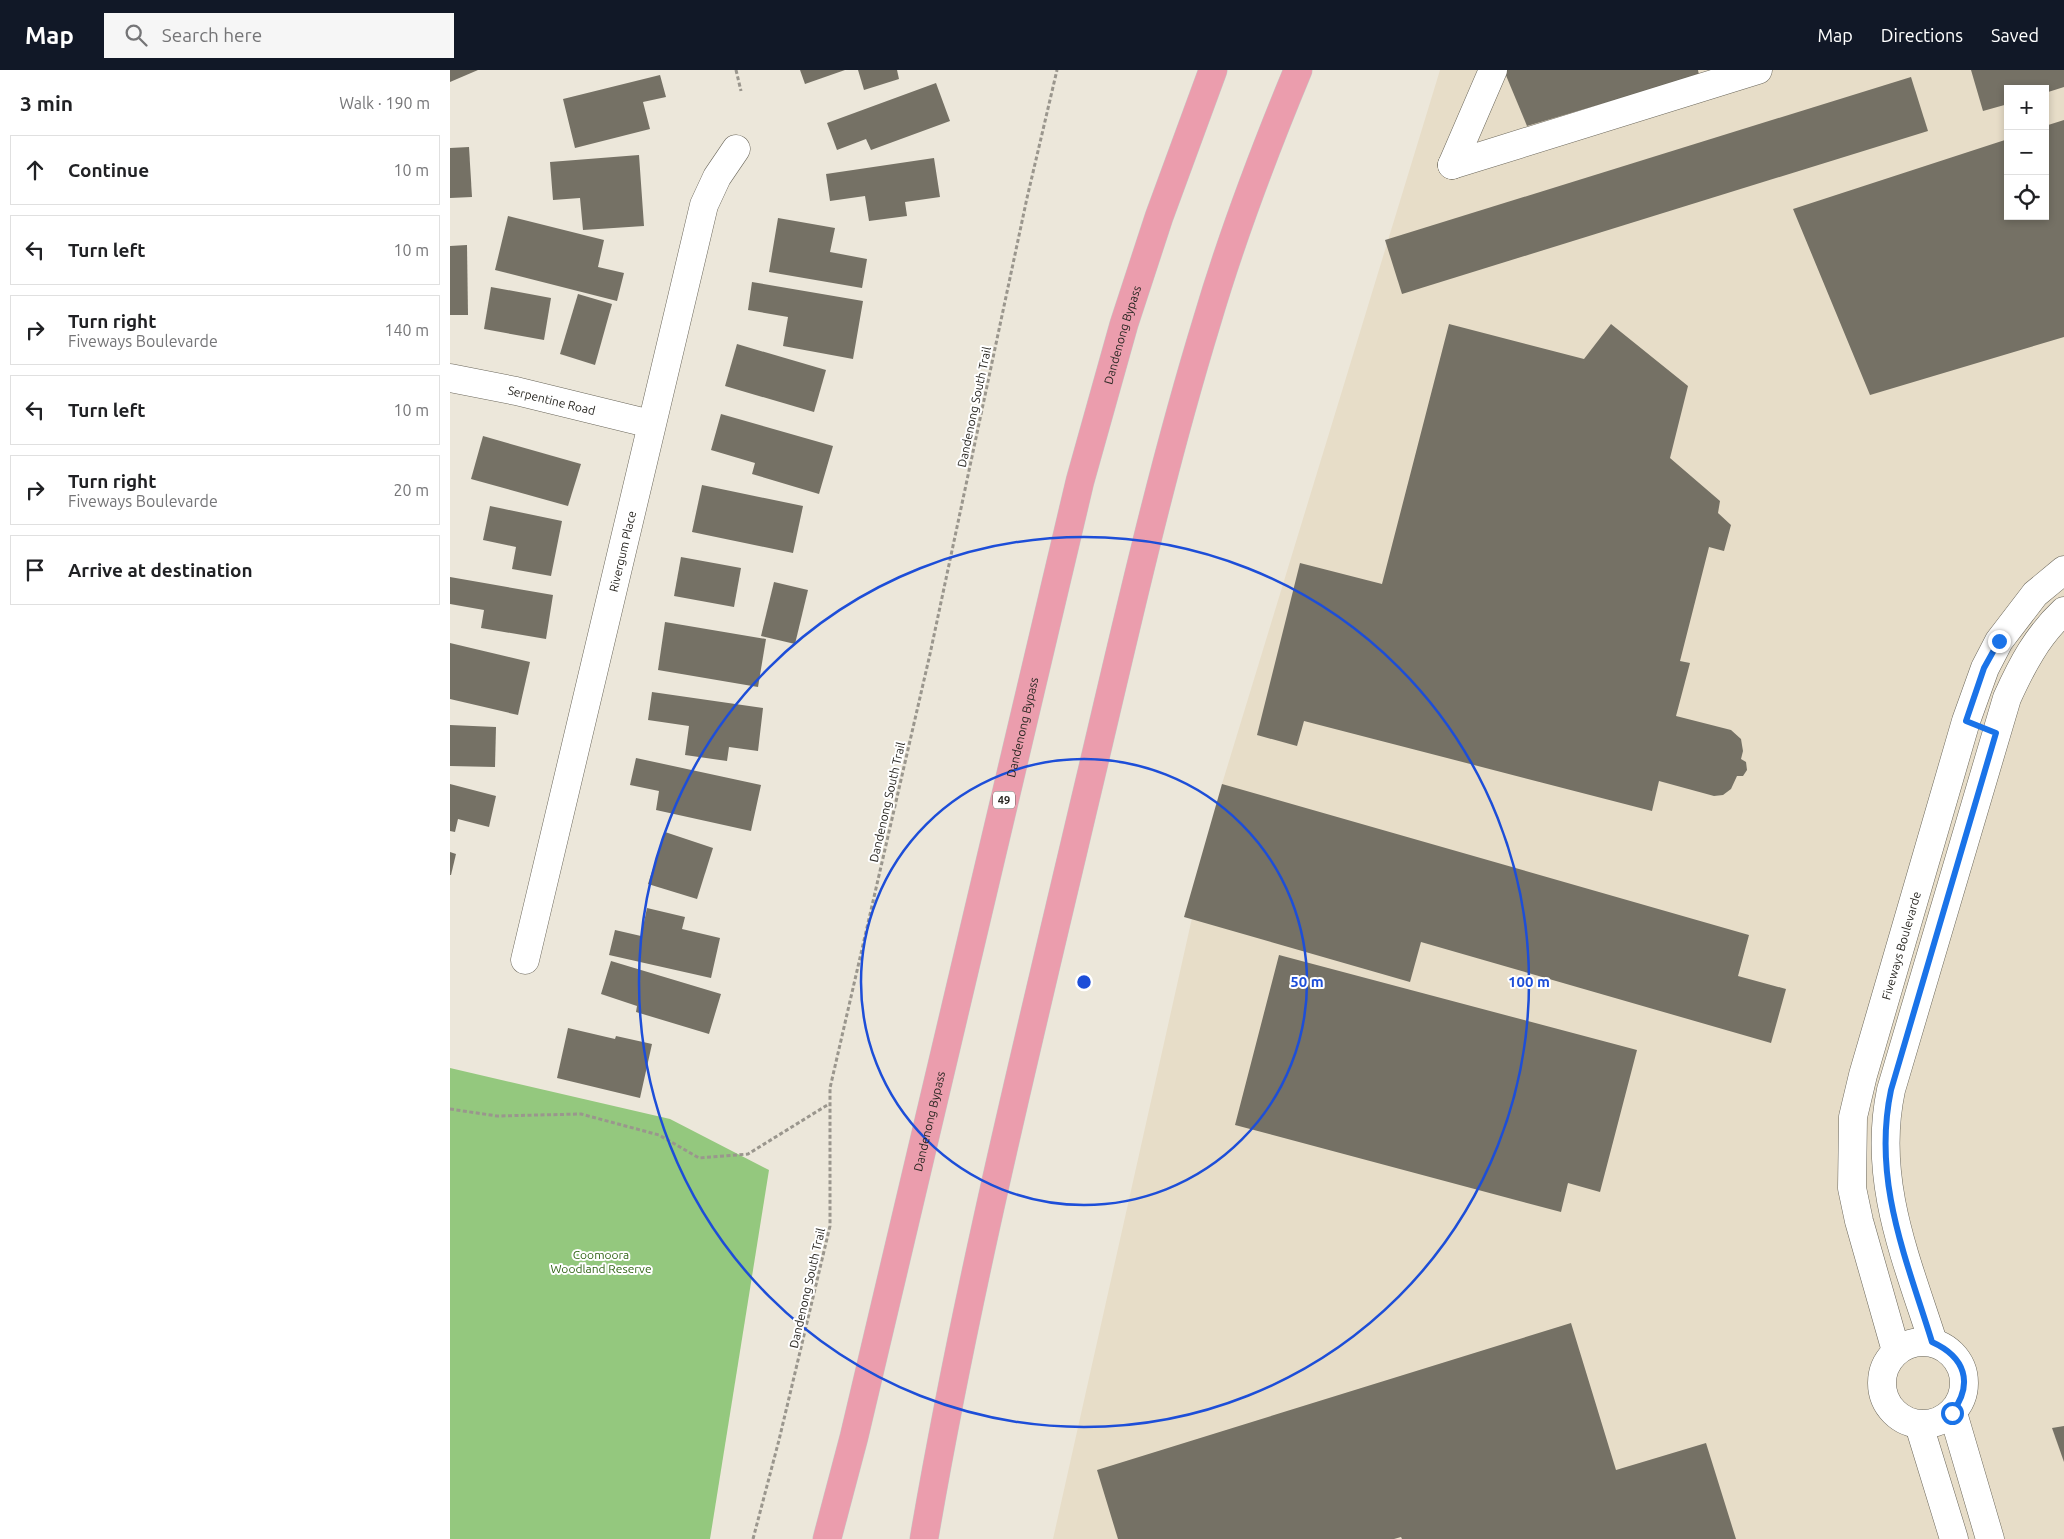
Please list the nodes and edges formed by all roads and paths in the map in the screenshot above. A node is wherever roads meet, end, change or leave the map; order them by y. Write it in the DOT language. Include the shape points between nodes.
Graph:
graph roads {
  1 [pos="736,70"];
  2 [pos="1057,70"];
  3 [pos="1213,70"];
  4 [pos="1298,70"];
  5 [pos="1493,70"];
  6 [pos="1743,72"];
  7 [pos="741,91"];
  8 [pos="736,149"];
  9 [pos="450,378"];
  10 [pos="651,424"];
  11 [pos="2064,570"];
  12 [pos="2064,611"];
  13 [pos="1966,721"];
  14 [pos="1996,733"];
  15 [pos="525,960"];
  16 [pos="830,1104"];
  17 [pos="450,1110"];
  18 [pos="1932,1342"];
  19 [pos="1896,1351"];
  20 [pos="1952,1413"];
  21 [pos="1920,1425"];
  22 [pos="754,1539"];
  23 [pos="827,1539"];
  24 [pos="924,1539"];
  25 [pos="1954,1539"];
  26 [pos="1990,1539"];
  1 -- 7 [label="path"];
  2 -- 16 [label="path, Dandenong South Trail" via="930,654 830,1088"];
  3 -- 23 [label="highway, Dandenong Bypass / 49" via="1126,315 1080,481"];
  4 -- 24 [label="highway" via="1210,309 1172,442 1021,1071 967,1314"];
  5 -- 6 [label="street" via="1452,165"];
  8 -- 10 [label="street, Rivergum Place" via="717,177 704,205"];
  9 -- 10 [label="street, Serpentine Road"];
  10 -- 15 [label="street, Rivergum Place"];
  11 -- 13 [label="street, Fiveways Boulevarde" via="2035,594 1999,641 1984,668"];
  12 -- 14 [label="street" via="2029,652 2007,698"];
  13 -- 14 [label="street"];
  13 -- 19 [label="street, Fiveways Boulevarde" via="1853,1117 1852,1188"];
  14 -- 18 [label="street" via="1885,1117 1886,1165 1893,1215"];
  16 -- 17 [label="path" via="748,1154 699,1158 659,1135 581,1114 497,1116"];
  16 -- 22 [label="path, Dandenong South Trail" via="830,1226"];
  18 -- 19 [label="street" via="1907,1344"];
  18 -- 20 [label="street" via="1957,1358 1963,1372 1961,1401"];
  19 -- 21 [label="street" via="1886,1364 1881,1380 1883,1396 1891,1410 1904,1420"];
  20 -- 21 [label="street" via="1937,1422"];
  20 -- 26 [label="street"];
  21 -- 25 [label="street"];
}
